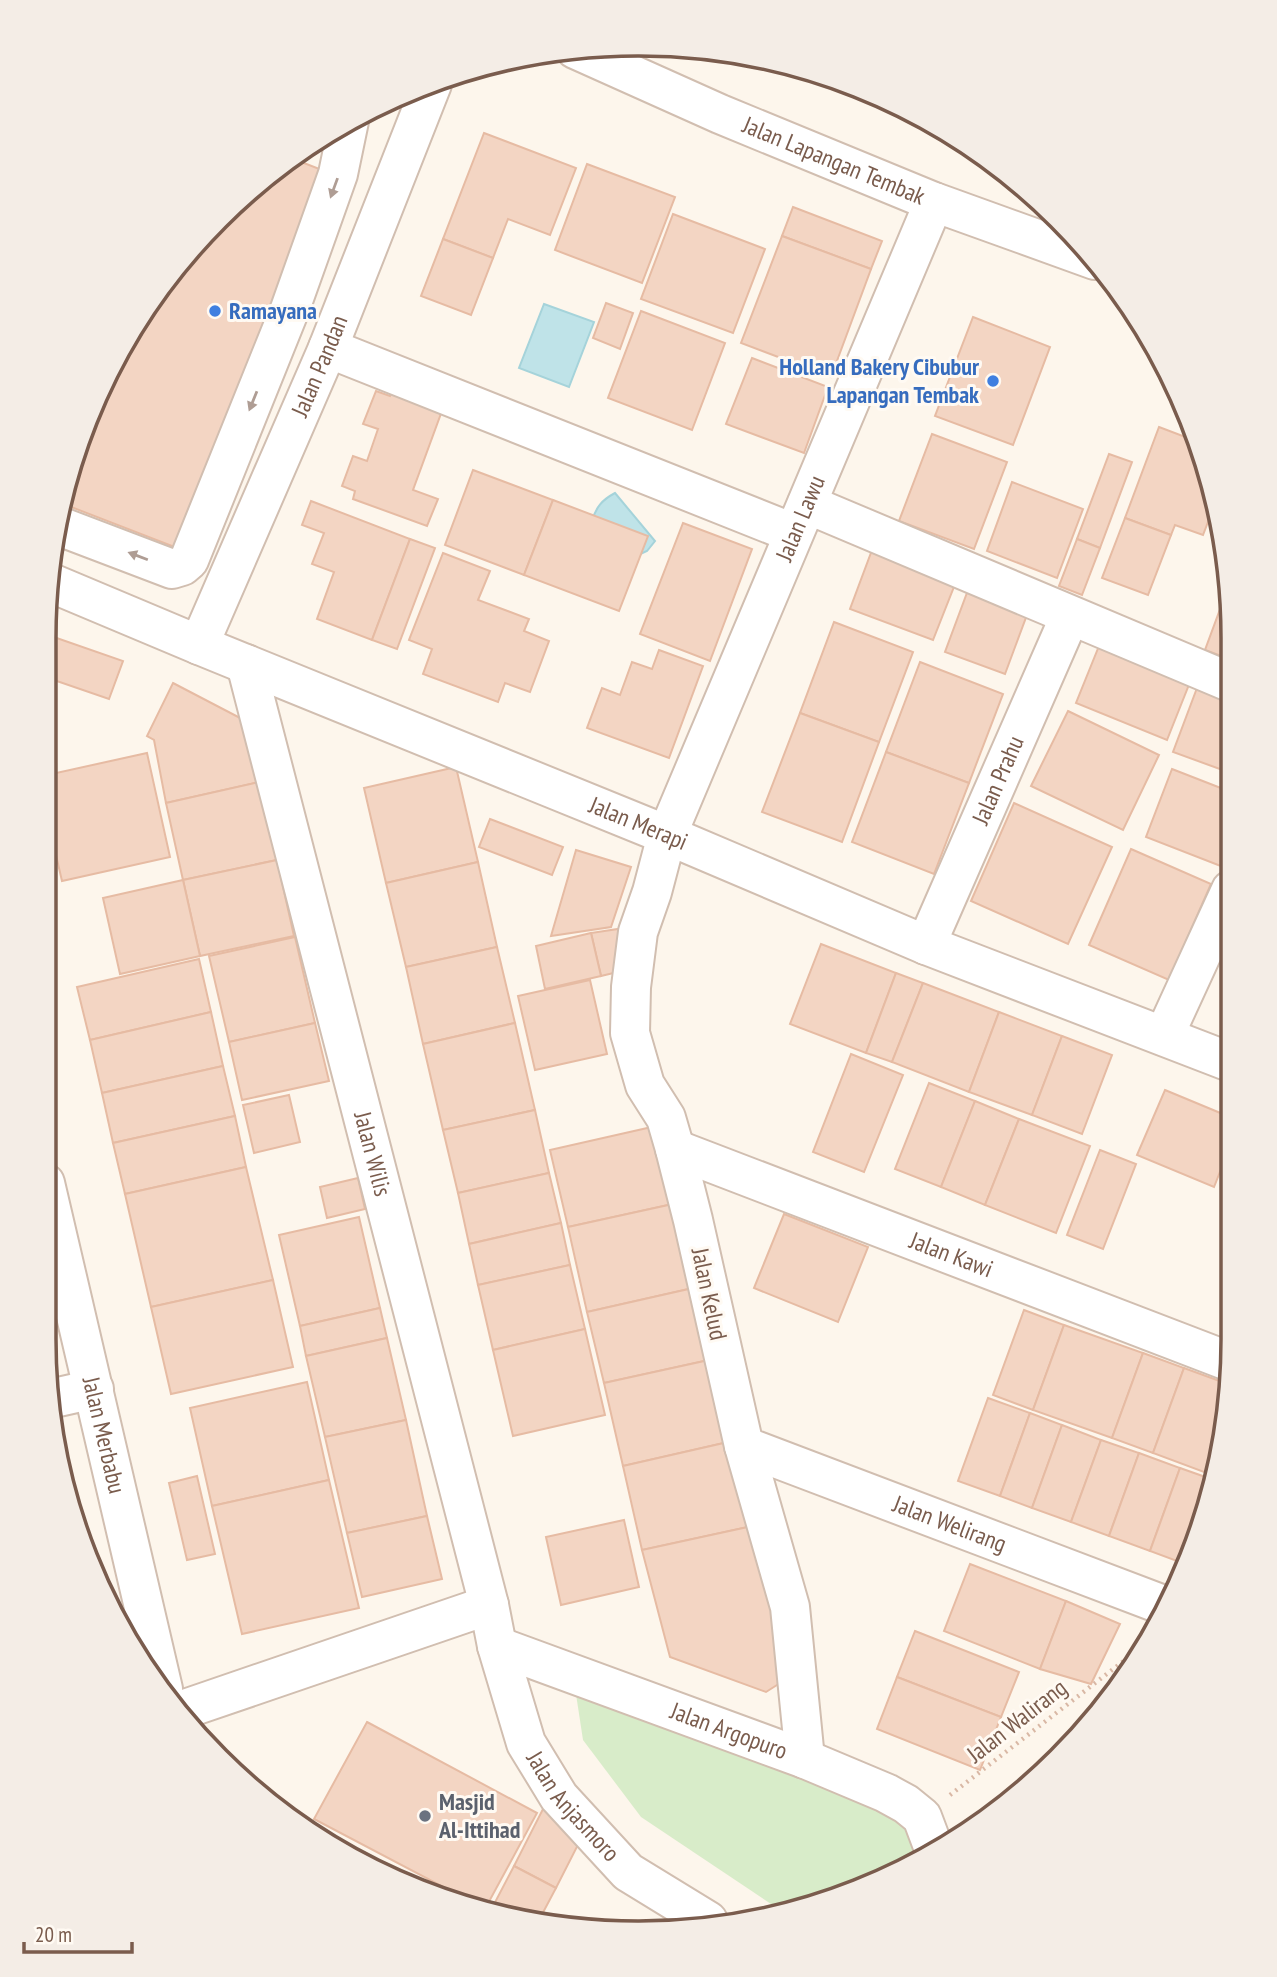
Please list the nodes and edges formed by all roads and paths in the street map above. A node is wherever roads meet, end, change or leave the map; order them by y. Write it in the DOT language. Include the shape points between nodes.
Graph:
graph roads {
  1 [pos="594,58"];
  2 [pos="427,96"];
  3 [pos="346,135"];
  4 [pos="934,202"];
  5 [pos="1075,253"];
  6 [pos="328,348"];
  7 [pos="800,519"];
  8 [pos="66,528"];
  9 [pos="58,586"];
  10 [pos="1070,616"];
  11 [pos="199,645"];
  12 [pos="246,664"];
  13 [pos="1221,678"];
  14 [pos="667,835"];
  15 [pos="1221,912"];
  16 [pos="926,945"];
  17 [pos="1164,1037"];
  18 [pos="1221,1059"];
  19 [pos="675,1149"];
  20 [pos="56,1229"];
  21 [pos="1220,1358"];
  22 [pos="94,1389"];
  23 [pos="59,1397"];
  24 [pos="744,1446"];
  25 [pos="1158,1603"];
  26 [pos="489,1605"];
  27 [pos="497,1646"];
  28 [pos="1122,1664"];
  29 [pos="158,1668"];
  30 [pos="188,1708"];
  31 [pos="805,1759"];
  32 [pos="928,1833"];
  33 [pos="702,1917"];
  1 -- 4 [label="street, Jalan Lapangan Tembak"];
  2 -- 6 [label="street, Jalan Pandan"];
  3 -- 8 [label="street, one-way" via="338,174 290,309 189,560 172,569"];
  4 -- 5 [label="street, Jalan Lapangan Tembak"];
  4 -- 7 [label="street, Jalan Lawu"];
  6 -- 7 [label="street"];
  6 -- 11 [label="street, Jalan Pandan"];
  7 -- 10 [label="street"];
  7 -- 14 [label="street, Jalan Lawu"];
  9 -- 11 [label="street, Jalan Merapi"];
  10 -- 13 [label="street"];
  10 -- 16 [label="street, Jalan Prahu"];
  11 -- 12 [label="street, Jalan Merapi"];
  12 -- 14 [label="street, Jalan Merapi"];
  12 -- 26 [label="street, Jalan Wilis"];
  14 -- 16 [label="street, Jalan Merapi"];
  14 -- 19 [label="street, Jalan Kelud" via="638,932 631,1033 645,1085 666,1118"];
  15 -- 17 [label="street"];
  16 -- 17 [label="street, Jalan Merapi"];
  17 -- 18 [label="street, Jalan Merapi"];
  19 -- 21 [label="street, Jalan Kawi"];
  19 -- 24 [label="street, Jalan Kelud"];
  20 -- 22 [label="street, Jalan Merbabu"];
  22 -- 23 [label="street"];
  22 -- 29 [label="street, Jalan Merbabu"];
  24 -- 25 [label="street, Jalan Welirang"];
  24 -- 31 [label="street, Jalan Kelud" via="790,1607"];
  26 -- 27 [label="street, Jalan Wilis"];
  26 -- 30 [label="street"];
  27 -- 31 [label="street, Jalan Argopuro"];
  27 -- 33 [label="street, Jalan Anjasmoro" via="526,1743 559,1797 628,1872"];
  28 -- 32 [label="path, Jalan Walirang"];
  31 -- 32 [label="street, Jalan Argopuro" via="906,1804"];
}
